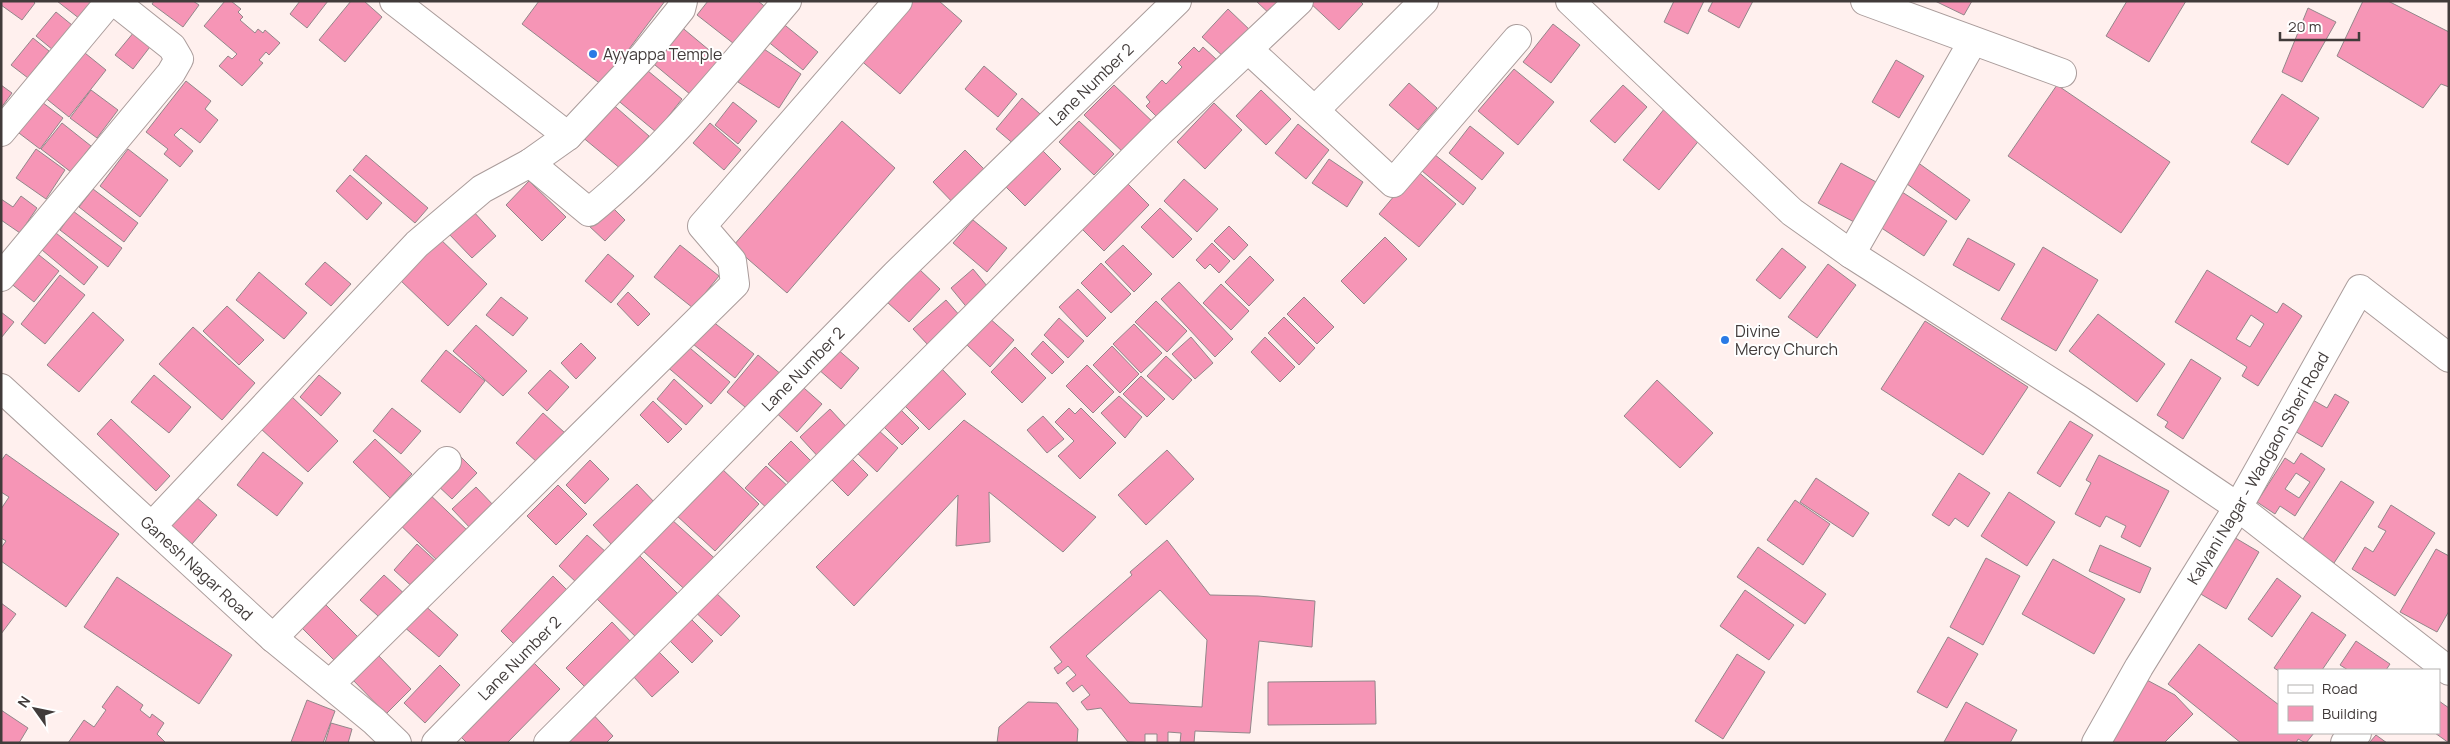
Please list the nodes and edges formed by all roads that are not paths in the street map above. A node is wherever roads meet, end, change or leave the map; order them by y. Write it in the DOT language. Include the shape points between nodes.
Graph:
graph roads {
  1 [pos="110,1"];
  2 [pos="114,1"];
  3 [pos="394,1"];
  4 [pos="683,1"];
  5 [pos="787,1"];
  6 [pos="898,1"];
  7 [pos="1177,1"];
  8 [pos="1299,1"];
  9 [pos="1424,1"];
  10 [pos="1570,1"];
  11 [pos="1864,1"];
  12 [pos="1896,6"];
  13 [pos="1517,38"];
  14 [pos="1974,41"];
  15 [pos="1249,50"];
  16 [pos="2062,73"];
  17 [pos="1315,110"];
  18 [pos="1,132"];
  19 [pos="568,136"];
  20 [pos="530,162"];
  21 [pos="1851,254"];
  22 [pos="1,277"];
  23 [pos="2449,358"];
  24 [pos="1,388"];
  25 [pos="447,461"];
  26 [pos="2238,507"];
  27 [pos="152,526"];
  28 [pos="273,638"];
  29 [pos="2441,669"];
  30 [pos="330,684"];
  31 [pos="370,732"];
  32 [pos="2357,734"];
  33 [pos="396,743"];
  34 [pos="436,743"];
  35 [pos="548,743"];
  36 [pos="2096,743"];
  37 [pos="2345,743"];
  1 -- 18 [label="street"];
  2 -- 22 [label="street" via="172,47 179,58 171,73"];
  3 -- 19 [label="street"];
  4 -- 19 [label="street" via="681,9 644,55"];
  5 -- 20 [label="street" via="624,184 588,212"];
  6 -- 30 [label="street" via="702,226 732,261 735,284"];
  7 -- 34 [label="street, Lane Number 2" via="896,274"];
  8 -- 15 [label="street"];
  9 -- 17 [label="street"];
  10 -- 21 [label="street" via="1792,212"];
  11 -- 12 [label="street"];
  12 -- 14 [label="street"];
  13 -- 17 [label="street" via="1393,183"];
  14 -- 16 [label="street"];
  14 -- 21 [label="street"];
  15 -- 17 [label="street"];
  15 -- 35 [label="street" via="1160,132"];
  19 -- 20 [label="street"];
  20 -- 27 [label="street" via="482,189 417,244"];
  21 -- 26 [label="street" via="2081,401"];
  23 -- 26 [label="street, Kalyani Nagar - Wadgaon Sheri Road" via="2360,289"];
  24 -- 27 [label="street, Ganesh Nagar Road"];
  25 -- 28 [label="street"];
  26 -- 29 [label="street"];
  26 -- 36 [label="street, Kalyani Nagar - Wadgaon Sheri Road"];
  27 -- 28 [label="street, Ganesh Nagar Road"];
  28 -- 30 [label="street, Ganesh Nagar Road"];
  30 -- 31 [label="street, Ganesh Nagar Road"];
  31 -- 33 [label="street, Ganesh Nagar Road"];
  32 -- 37 [label="street"];
}
